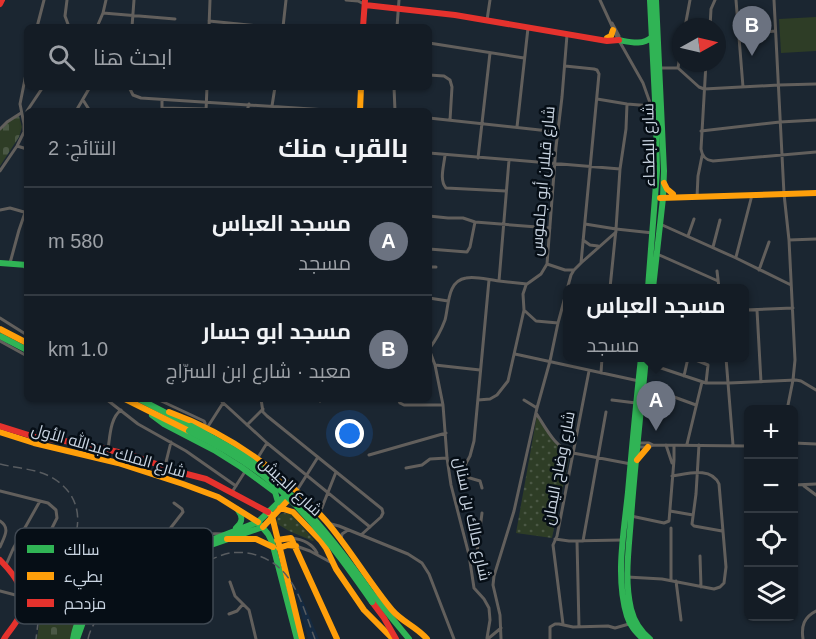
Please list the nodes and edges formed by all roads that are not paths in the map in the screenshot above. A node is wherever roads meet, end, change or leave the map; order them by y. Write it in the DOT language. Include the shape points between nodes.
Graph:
graph roads {
  1 [pos="2,0"];
  2 [pos="44,0"];
  3 [pos="67,0"];
  4 [pos="106,0"];
  5 [pos="134,0"];
  6 [pos="210,0"];
  7 [pos="286,0"];
  8 [pos="346,0"];
  9 [pos="399,0"];
  10 [pos="490,0"];
  11 [pos="600,0"];
  12 [pos="650,0"];
  13 [pos="656,0"];
  14 [pos="690,0"];
  15 [pos="715,0"];
  16 [pos="736,0"];
  17 [pos="774,0"];
  18 [pos="365,2"];
  19 [pos="0,4"];
  20 [pos="399,9"];
  21 [pos="103,14"];
  22 [pos="133,16"];
  23 [pos="687,18"];
  24 [pos="710,18"];
  25 [pos="175,19"];
  26 [pos="487,20"];
  27 [pos="209,21"];
  28 [pos="611,22"];
  29 [pos="39,24"];
  30 [pos="68,24"];
  31 [pos="98,24"];
  32 [pos="132,24"];
  33 [pos="233,24"];
  34 [pos="283,24"];
  35 [pos="363,24"];
  36 [pos="397,24"];
  37 [pos="528,27"];
  38 [pos="613,30"];
  39 [pos="776,31"];
  40 [pos="567,33"];
  41 [pos="739,35"];
  42 [pos="652,37"];
  43 [pos="611,39"];
  44 [pos="432,43"];
  45 [pos="623,46"];
  46 [pos="490,52"];
  47 [pos="524,58"];
  48 [pos="565,66"];
  49 [pos="659,68"];
  50 [pos="672,68"];
  51 [pos="682,72"];
  52 [pos="705,72"];
  53 [pos="432,75"];
  54 [pos="24,82"];
  55 [pos="816,84"];
  56 [pos="779,85"];
  57 [pos="743,87"];
  58 [pos="704,89"];
  59 [pos="41,90"];
  60 [pos="88,90"];
  61 [pos="130,90"];
  62 [pos="207,90"];
  63 [pos="275,90"];
  64 [pos="361,90"];
  65 [pos="394,90"];
  66 [pos="597,99"];
  67 [pos="82,100"];
  68 [pos="162,100"];
  69 [pos="206,102"];
  70 [pos="249,104"];
  71 [pos="627,104"];
  72 [pos="272,106"];
  73 [pos="652,106"];
  74 [pos="29,108"];
  75 [pos="78,108"];
  76 [pos="88,108"];
  77 [pos="163,108"];
  78 [pos="206,108"];
  79 [pos="248,108"];
  80 [pos="293,108"];
  81 [pos="360,108"];
  82 [pos="394,108"];
  83 [pos="21,114"];
  84 [pos="23,118"];
  85 [pos="432,118"];
  86 [pos="450,120"];
  87 [pos="656,120"];
  88 [pos="816,120"];
  89 [pos="780,122"];
  90 [pos="482,123"];
  91 [pos="517,127"];
  92 [pos="0,129"];
  93 [pos="701,131"];
  94 [pos="558,132"];
  95 [pos="17,146"];
  96 [pos="24,148"];
  97 [pos="816,152"];
  98 [pos="432,153"];
  99 [pos="782,154"];
  100 [pos="445,155"];
  101 [pos="702,156"];
  102 [pos="478,158"];
  103 [pos="509,160"];
  104 [pos="555,164"];
  105 [pos="589,167"];
  106 [pos="620,169"];
  107 [pos="0,171"];
  108 [pos="664,182"];
  109 [pos="506,191"];
  110 [pos="816,193"];
  111 [pos="784,194"];
  112 [pos="752,195"];
  113 [pos="660,196"];
  114 [pos="676,196"];
  115 [pos="697,197"];
  116 [pos="0,210"];
  117 [pos="24,212"];
  118 [pos="24,215"];
  119 [pos="432,216"];
  120 [pos="694,219"];
  121 [pos="720,220"];
  122 [pos="475,222"];
  123 [pos="503,224"];
  124 [pos="585,224"];
  125 [pos="660,224"];
  126 [pos="550,228"];
  127 [pos="616,231"];
  128 [pos="653,233"];
  129 [pos="688,236"];
  130 [pos="816,239"];
  131 [pos="583,240"];
  132 [pos="789,240"];
  133 [pos="769,242"];
  134 [pos="598,246"];
  135 [pos="712,247"];
  136 [pos="432,249"];
  137 [pos="657,254"];
  138 [pos="736,258"];
  139 [pos="0,263"];
  140 [pos="10,263"];
  141 [pos="581,263"];
  142 [pos="547,264"];
  143 [pos="24,266"];
  144 [pos="432,267"];
  145 [pos="436,267"];
  146 [pos="574,270"];
  147 [pos="759,270"];
  148 [pos="717,271"];
  149 [pos="489,280"];
  150 [pos="498,281"];
  151 [pos="718,281"];
  152 [pos="527,284"];
  153 [pos="570,284"];
  154 [pos="610,284"];
  155 [pos="653,284"];
  156 [pos="653,284"];
  157 [pos="718,284"];
  158 [pos="791,285"];
  159 [pos="432,299"];
  160 [pos="448,302"];
  161 [pos="563,306"];
  162 [pos="793,308"];
  163 [pos="524,310"];
  164 [pos="749,310"];
  165 [pos="757,310"];
  166 [pos="0,318"];
  167 [pos="558,323"];
  168 [pos="0,330"];
  169 [pos="24,333"];
  170 [pos="0,336"];
  171 [pos="0,341"];
  172 [pos="24,342"];
  173 [pos="432,344"];
  174 [pos="24,348"];
  175 [pos="24,354"];
  176 [pos="514,354"];
  177 [pos="432,357"];
  178 [pos="550,362"];
  179 [pos="602,362"];
  180 [pos="644,362"];
  181 [pos="651,362"];
  182 [pos="688,362"];
  183 [pos="701,362"];
  184 [pos="727,362"];
  185 [pos="435,365"];
  186 [pos="480,370"];
  187 [pos="589,370"];
  188 [pos="601,373"];
  189 [pos="684,376"];
  190 [pos="793,380"];
  191 [pos="704,382"];
  192 [pos="761,382"];
  193 [pos="729,383"];
  194 [pos="641,384"];
  195 [pos="816,390"];
  196 [pos="478,400"];
  197 [pos="524,400"];
  198 [pos="612,400"];
  199 [pos="110,402"];
  200 [pos="132,402"];
  201 [pos="145,402"];
  202 [pos="161,402"];
  203 [pos="223,402"];
  204 [pos="225,402"];
  205 [pos="262,402"];
  206 [pos="400,402"];
  207 [pos="443,405"];
  208 [pos="696,405"];
  209 [pos="788,405"];
  210 [pos="639,406"];
  211 [pos="537,408"];
  212 [pos="263,409"];
  213 [pos="121,410"];
  214 [pos="148,411"];
  215 [pos="606,412"];
  216 [pos="536,413"];
  217 [pos="657,414"];
  218 [pos="190,423"];
  219 [pos="247,425"];
  220 [pos="0,426"];
  221 [pos="206,427"];
  222 [pos="0,432"];
  223 [pos="446,433"];
  224 [pos="34,440"];
  225 [pos="171,442"];
  226 [pos="267,443"];
  227 [pos="798,443"];
  228 [pos="816,444"];
  229 [pos="635,445"];
  230 [pos="666,445"];
  231 [pos="674,445"];
  232 [pos="687,445"];
  233 [pos="699,445"];
  234 [pos="651,446"];
  235 [pos="733,446"];
  236 [pos="744,446"];
  237 [pos="108,449"];
  238 [pos="573,453"];
  239 [pos="369,454"];
  240 [pos="318,457"];
  241 [pos="447,458"];
  242 [pos="257,459"];
  243 [pos="599,459"];
  244 [pos="633,463"];
  245 [pos="448,464"];
  246 [pos="673,465"];
  247 [pos="165,466"];
  248 [pos="406,468"];
  249 [pos="463,469"];
  250 [pos="246,470"];
  251 [pos="336,472"];
  252 [pos="698,473"];
  253 [pos="307,475"];
  254 [pos="672,476"];
  255 [pos="816,484"];
  256 [pos="798,485"];
  257 [pos="802,485"];
  258 [pos="236,486"];
  259 [pos="482,488"];
  260 [pos="295,490"];
  261 [pos="0,491"];
  262 [pos="232,492"];
  263 [pos="328,492"];
  264 [pos="816,495"];
  265 [pos="40,501"];
  266 [pos="174,503"];
  267 [pos="279,506"];
  268 [pos="237,508"];
  269 [pos="670,511"];
  270 [pos="482,513"];
  271 [pos="270,514"];
  272 [pos="320,515"];
  273 [pos="693,515"];
  274 [pos="631,516"];
  275 [pos="0,521"];
  276 [pos="327,523"];
  277 [pos="260,524"];
  278 [pos="370,527"];
  279 [pos="25,528"];
  280 [pos="52,528"];
  281 [pos="171,528"];
  282 [pos="671,528"];
  283 [pos="348,530"];
  284 [pos="722,531"];
  285 [pos="213,534"];
  286 [pos="226,535"];
  287 [pos="361,535"];
  288 [pos="291,538"];
  289 [pos="555,539"];
  290 [pos="623,540"];
  291 [pos="213,541"];
  292 [pos="341,541"];
  293 [pos="577,541"];
  294 [pos="583,541"];
  295 [pos="15,545"];
  296 [pos="277,545"];
  297 [pos="296,546"];
  298 [pos="0,547"];
  299 [pos="13,549"];
  300 [pos="317,555"];
  301 [pos="469,555"];
  302 [pos="700,556"];
  303 [pos="3,562"];
  304 [pos="332,563"];
  305 [pos="15,577"];
  306 [pos="626,579"];
  307 [pos="671,580"];
  308 [pos="676,581"];
  309 [pos="230,582"];
  310 [pos="701,587"];
  311 [pos="0,591"];
  312 [pos="15,595"];
  313 [pos="243,604"];
  314 [pos="816,611"];
  315 [pos="229,614"];
  316 [pos="395,618"];
  317 [pos="681,620"];
  318 [pos="15,622"];
  319 [pos="81,624"];
  320 [pos="563,624"];
  321 [pos="630,624"];
  322 [pos="579,627"];
  323 [pos="501,628"];
  324 [pos="4,639"];
  325 [pos="75,639"];
  326 [pos="256,639"];
  327 [pos="297,639"];
  328 [pos="302,639"];
  329 [pos="337,639"];
  330 [pos="395,639"];
  331 [pos="409,639"];
  332 [pos="427,639"];
  333 [pos="454,639"];
  334 [pos="501,639"];
  335 [pos="550,639"];
  336 [pos="643,639"];
  337 [pos="650,639"];
  338 [pos="803,639"];
  1 -- 19 [label="main road"];
  2 -- 29 [label="street"];
  3 -- 30 [label="street"];
  4 -- 21 [label="street"];
  5 -- 22 [label="street"];
  6 -- 27 [label="street"];
  7 -- 34 [label="street"];
  8 -- 18 [label="street"];
  9 -- 20 [label="street"];
  10 -- 26 [label="street"];
  11 -- 28 [label="street"];
  12 -- 42 [label="main road, شارع البطحاء"];
  13 -- 49 [label="main road, شارع البطحاء"];
  14 -- 23 [label="street"];
  15 -- 24 [label="street"];
  16 -- 41 [label="street"];
  17 -- 39 [label="street"];
  18 -- 20 [label="main road"];
  18 -- 35 [label="main road"];
  20 -- 26 [label="main road"];
  20 -- 36 [label="street"];
  21 -- 22 [label="street"];
  21 -- 31 [label="street"];
  22 -- 25 [label="street"];
  22 -- 32 [label="street"];
  26 -- 37 [label="main road"];
  27 -- 33 [label="street"];
  28 -- 38 [label="street"];
  28 -- 43 [label="street"];
  37 -- 40 [label="main road"];
  37 -- 47 [label="street"];
  38 -- 43 [label="main road"];
  39 -- 41 [label="street"];
  39 -- 56 [label="street"];
  40 -- 43 [label="main road"];
  40 -- 48 [label="street, شارع قبلان أبو جاموس"];
  41 -- 57 [label="street"];
  42 -- 43 [label="main road" via="643,43"];
  42 -- 87 [label="main road, شارع البطحاء"];
  43 -- 45 [label="main road"];
  44 -- 46 [label="street"];
  45 -- 73 [label="street"];
  46 -- 47 [label="street"];
  46 -- 90 [label="street"];
  47 -- 91 [label="street"];
  48 -- 66 [label="street" via="598,72"];
  48 -- 94 [label="street, شارع قبلان أبو جاموس"];
  49 -- 50 [label="street"];
  49 -- 108 [label="main road, شارع البطحاء"];
  51 -- 58 [label="street"];
  52 -- 58 [label="street"];
  53 -- 86 [label="street" via="447,77 451,83"];
  54 -- 83 [label="street"];
  55 -- 56 [label="street"];
  56 -- 57 [label="street"];
  56 -- 89 [label="street"];
  57 -- 58 [label="street"];
  58 -- 93 [label="street"];
  59 -- 74 [label="street"];
  60 -- 67 [label="street"];
  61 -- 68 [label="street" via="135,97"];
  62 -- 69 [label="street"];
  63 -- 72 [label="street"];
  64 -- 81 [label="main road"];
  65 -- 82 [label="street"];
  66 -- 71 [label="street"];
  66 -- 105 [label="street"];
  67 -- 75 [label="street"];
  67 -- 76 [label="street"];
  68 -- 69 [label="street"];
  68 -- 77 [label="street"];
  69 -- 70 [label="street"];
  69 -- 78 [label="street"];
  70 -- 72 [label="street"];
  70 -- 79 [label="street"];
  71 -- 73 [label="street"];
  71 -- 106 [label="street"];
  72 -- 80 [label="street"];
  73 -- 87 [label="street"];
  83 -- 84 [label="street"];
  83 -- 92 [label="street"];
  84 -- 95 [label="street" via="24,132"];
  85 -- 86 [label="street"];
  86 -- 90 [label="street"];
  87 -- 113 [label="main road, شارع البطحاء"];
  88 -- 89 [label="street"];
  89 -- 93 [label="street"];
  89 -- 99 [label="street"];
  90 -- 91 [label="street"];
  90 -- 102 [label="street"];
  91 -- 94 [label="street"];
  93 -- 101 [label="street"];
  94 -- 104 [label="street, شارع قبلان أبو جاموس"];
  95 -- 96 [label="street"];
  95 -- 107 [label="street"];
  97 -- 99 [label="street"];
  98 -- 100 [label="street"];
  99 -- 101 [label="street" via="713,161"];
  99 -- 111 [label="street"];
  100 -- 102 [label="street"];
  100 -- 109 [label="street" via="442,182 446,188"];
  101 -- 115 [label="street"];
  102 -- 103 [label="street"];
  103 -- 104 [label="street"];
  103 -- 109 [label="street"];
  104 -- 105 [label="street"];
  104 -- 126 [label="street, شارع قبلان أبو جاموس"];
  105 -- 106 [label="street"];
  105 -- 124 [label="street"];
  106 -- 127 [label="street"];
  108 -- 113 [label="main road, شارع البطحاء"];
  108 -- 114 [label="main road"];
  109 -- 123 [label="street"];
  110 -- 111 [label="main road"];
  111 -- 112 [label="main road"];
  111 -- 132 [label="street"];
  112 -- 115 [label="main road"];
  112 -- 138 [label="street"];
  113 -- 114 [label="main road"];
  113 -- 125 [label="main road, شارع البطحاء"];
  113 -- 128 [label="main road, شارع البطحاء"];
  114 -- 115 [label="main road"];
  116 -- 117 [label="street"];
  118 -- 140 [label="street"];
  119 -- 122 [label="street"];
  120 -- 129 [label="street"];
  121 -- 135 [label="street"];
  122 -- 123 [label="street"];
  122 -- 136 [label="street" via="467,252"];
  123 -- 126 [label="street"];
  123 -- 150 [label="street"];
  124 -- 127 [label="street"];
  124 -- 131 [label="street"];
  125 -- 129 [label="street"];
  125 -- 137 [label="main road, شارع البطحاء"];
  126 -- 142 [label="street, شارع قبلان أبو جاموس"];
  127 -- 128 [label="street"];
  127 -- 134 [label="street"];
  127 -- 154 [label="street"];
  128 -- 155 [label="main road, شارع البطحاء"];
  129 -- 135 [label="street"];
  130 -- 132 [label="street"];
  131 -- 134 [label="street"];
  131 -- 141 [label="street"];
  132 -- 158 [label="street"];
  133 -- 147 [label="street"];
  134 -- 141 [label="street"];
  135 -- 138 [label="street"];
  137 -- 151 [label="street"];
  137 -- 156 [label="main road, شارع البطحاء"];
  138 -- 147 [label="street"];
  139 -- 140 [label="main road"];
  140 -- 143 [label="main road"];
  141 -- 146 [label="street"];
  142 -- 146 [label="street"];
  142 -- 152 [label="street, شارع قبلان أبو جاموس"];
  144 -- 145 [label="street"];
  146 -- 153 [label="street"];
  147 -- 158 [label="street"];
  148 -- 151 [label="street"];
  149 -- 150 [label="street"];
  149 -- 160 [label="street" via="459,280"];
  149 -- 186 [label="street"];
  150 -- 152 [label="street"];
  151 -- 157 [label="street"];
  152 -- 163 [label="street"];
  158 -- 162 [label="street"];
  159 -- 160 [label="street"];
  160 -- 173 [label="street" via="441,330"];
  161 -- 167 [label="street"];
  162 -- 165 [label="street"];
  162 -- 190 [label="street"];
  163 -- 167 [label="street" via="536,321"];
  163 -- 176 [label="street"];
  164 -- 165 [label="street"];
  165 -- 192 [label="street"];
  166 -- 169 [label="street"];
  167 -- 178 [label="street"];
  168 -- 172 [label="main road"];
  170 -- 174 [label="main road"];
  171 -- 175 [label="street"];
  176 -- 178 [label="street"];
  176 -- 196 [label="street" via="506,385 494,397"];
  177 -- 185 [label="street, شارع مالك بن سنان"];
  178 -- 187 [label="street"];
  178 -- 211 [label="street"];
  179 -- 188 [label="street"];
  180 -- 194 [label="main road"];
  181 -- 189 [label="street"];
  182 -- 189 [label="street"];
  183 -- 191 [label="street" via="708,365"];
  184 -- 193 [label="street"];
  185 -- 186 [label="street"];
  185 -- 207 [label="street, شارع مالك بن سنان"];
  186 -- 196 [label="street"];
  187 -- 188 [label="street"];
  187 -- 238 [label="street, شارع وضاح اليمان"];
  188 -- 194 [label="street"];
  189 -- 191 [label="street"];
  190 -- 192 [label="street"];
  190 -- 195 [label="street"];
  190 -- 209 [label="street"];
  191 -- 193 [label="street"];
  191 -- 208 [label="street"];
  192 -- 193 [label="street"];
  193 -- 235 [label="street"];
  194 -- 208 [label="street"];
  194 -- 210 [label="main road"];
  196 -- 249 [label="street" via="472,449"];
  197 -- 211 [label="street"];
  198 -- 210 [label="street"];
  199 -- 213 [label="street"];
  200 -- 214 [label="main road, شارع الجيش"];
  201 -- 218 [label="main road, شارع الجيش"];
  202 -- 218 [label="street"];
  203 -- 221 [label="street"];
  204 -- 219 [label="street"];
  205 -- 212 [label="street"];
  206 -- 207 [label="street" via="408,406"];
  207 -- 223 [label="street, شارع مالك بن سنان"];
  208 -- 232 [label="street"];
  210 -- 217 [label="street"];
  210 -- 229 [label="main road"];
  211 -- 216 [label="street"];
  212 -- 219 [label="street"];
  212 -- 240 [label="street"];
  213 -- 225 [label="street"];
  213 -- 237 [label="street" via="114,418"];
  214 -- 218 [label="main road, شارع الجيش"];
  214 -- 250 [label="main road"];
  215 -- 243 [label="street"];
  216 -- 238 [label="street" via="559,446"];
  216 -- 323 [label="street" via="514,511 494,576"];
  218 -- 221 [label="main road"];
  218 -- 316 [label="main road, شارع الجيش, bridge" via="250,460 285,488 333,539 372,594"];
  218 -- 330 [label="main road, شارع الجيش, bridge" via="252,467 313,523 384,618"];
  219 -- 226 [label="street"];
  220 -- 224 [label="main road, شارع الملك عبدالله الأول"];
  221 -- 242 [label="main road"];
  222 -- 224 [label="main road, شارع الملك عبدالله الأول"];
  223 -- 239 [label="street"];
  223 -- 241 [label="street, شارع مالك بن سنان"];
  224 -- 237 [label="main road, شارع الملك عبدالله الأول" via="68,441"];
  224 -- 268 [label="main road, شارع الملك عبدالله الأول" via="183,484"];
  225 -- 247 [label="street"];
  225 -- 258 [label="street"];
  226 -- 242 [label="street"];
  226 -- 253 [label="street"];
  227 -- 228 [label="street"];
  229 -- 234 [label="street"];
  229 -- 244 [label="main road"];
  230 -- 231 [label="street"];
  230 -- 234 [label="street"];
  230 -- 246 [label="street"];
  231 -- 232 [label="street"];
  231 -- 246 [label="street"];
  232 -- 233 [label="street"];
  233 -- 235 [label="street"];
  233 -- 252 [label="street"];
  234 -- 244 [label="main road"];
  235 -- 236 [label="street"];
  237 -- 247 [label="main road, شارع الملك عبدالله الأول"];
  238 -- 243 [label="street"];
  238 -- 289 [label="street, شارع وضاح اليمان"];
  240 -- 251 [label="street"];
  240 -- 253 [label="street"];
  241 -- 245 [label="street, شارع مالك بن سنان"];
  241 -- 248 [label="street" via="430,459"];
  242 -- 260 [label="main road"];
  243 -- 244 [label="street"];
  243 -- 294 [label="street"];
  244 -- 274 [label="main road"];
  244 -- 290 [label="main road"];
  245 -- 249 [label="street"];
  245 -- 301 [label="street, شارع مالك بن سنان"];
  246 -- 254 [label="street"];
  247 -- 262 [label="main road, شارع الملك عبدالله الأول"];
  249 -- 259 [label="street" via="463,476 480,482"];
  250 -- 258 [label="street"];
  250 -- 267 [label="main road" via="275,492"];
  251 -- 263 [label="street"];
  251 -- 278 [label="street" via="382,509 381,518"];
  252 -- 254 [label="street"];
  252 -- 273 [label="street"];
  252 -- 284 [label="street" via="712,475 718,482"];
  253 -- 260 [label="street"];
  253 -- 263 [label="street"];
  254 -- 269 [label="street"];
  255 -- 257 [label="street"];
  256 -- 257 [label="street"];
  257 -- 264 [label="street"];
  258 -- 262 [label="street"];
  260 -- 267 [label="main road"];
  260 -- 272 [label="main road"];
  261 -- 265 [label="street"];
  262 -- 271 [label="main road, شارع الملك عبدالله الأول"];
  263 -- 272 [label="street"];
  263 -- 278 [label="street"];
  265 -- 279 [label="street"];
  265 -- 280 [label="street" via="51,505 57,514"];
  266 -- 281 [label="street" via="183,512"];
  267 -- 271 [label="main road"];
  267 -- 304 [label="main road" via="303,521 324,544"];
  268 -- 277 [label="main road, شارع الملك عبدالله الأول"];
  268 -- 286 [label="main road" via="242,523"];
  269 -- 273 [label="street"];
  269 -- 274 [label="street" via="666,523"];
  270 -- 301 [label="street" via="477,552"];
  271 -- 277 [label="main road"];
  271 -- 296 [label="main road, شارع الملك عبدالله الأول"];
  272 -- 276 [label="main road"];
  273 -- 284 [label="street" via="693,525"];
  274 -- 306 [label="main road"];
  275 -- 298 [label="street" via="6,529"];
  276 -- 283 [label="street"];
  276 -- 292 [label="main road"];
  277 -- 286 [label="main road"];
  277 -- 296 [label="main road, شارع الملك عبدالله الأول"];
  278 -- 287 [label="street"];
  282 -- 307 [label="street"];
  283 -- 287 [label="street"];
  283 -- 292 [label="street" via="343,532"];
  284 -- 310 [label="street" via="725,581 716,589"];
  285 -- 286 [label="street"];
  286 -- 291 [label="main road"];
  286 -- 296 [label="main road"];
  287 -- 333 [label="street" via="422,563"];
  288 -- 296 [label="main road"];
  288 -- 297 [label="main road"];
  288 -- 300 [label="street" via="311,545"];
  289 -- 293 [label="street, شارع وضاح اليمان"];
  289 -- 320 [label="street"];
  290 -- 294 [label="street, شارع وضاح اليمان"];
  290 -- 306 [label="main road"];
  292 -- 316 [label="main road"];
  293 -- 294 [label="street, شارع وضاح اليمان"];
  293 -- 322 [label="street"];
  295 -- 299 [label="street"];
  296 -- 297 [label="main road"];
  296 -- 327 [label="main road, شارع الملك عبدالله الأول"];
  296 -- 328 [label="main road, شارع الملك عبدالله الأول"];
  297 -- 300 [label="street"];
  297 -- 329 [label="main road"];
  299 -- 303 [label="street"];
  300 -- 304 [label="street"];
  301 -- 323 [label="street, شارع مالك بن سنان" via="474,588 489,608 487,638"];
  302 -- 310 [label="street"];
  303 -- 305 [label="main road"];
  304 -- 330 [label="main road" via="364,610"];
  306 -- 307 [label="street"];
  306 -- 321 [label="main road" via="624,602"];
  306 -- 337 [label="main road" via="634,620"];
  307 -- 308 [label="street"];
  308 -- 310 [label="street"];
  308 -- 317 [label="street"];
  309 -- 313 [label="street"];
  311 -- 312 [label="street"];
  313 -- 315 [label="street"];
  313 -- 326 [label="street" via="249,610"];
  314 -- 338 [label="street" via="804,622"];
  316 -- 331 [label="main road, شارع الجيش"];
  316 -- 332 [label="main road"];
  318 -- 324 [label="main road"];
  319 -- 325 [label="main road"];
  320 -- 322 [label="street"];
  320 -- 335 [label="street" via="552,625"];
  321 -- 322 [label="street" via="615,628"];
  321 -- 336 [label="main road"];
  323 -- 334 [label="street"];
}
